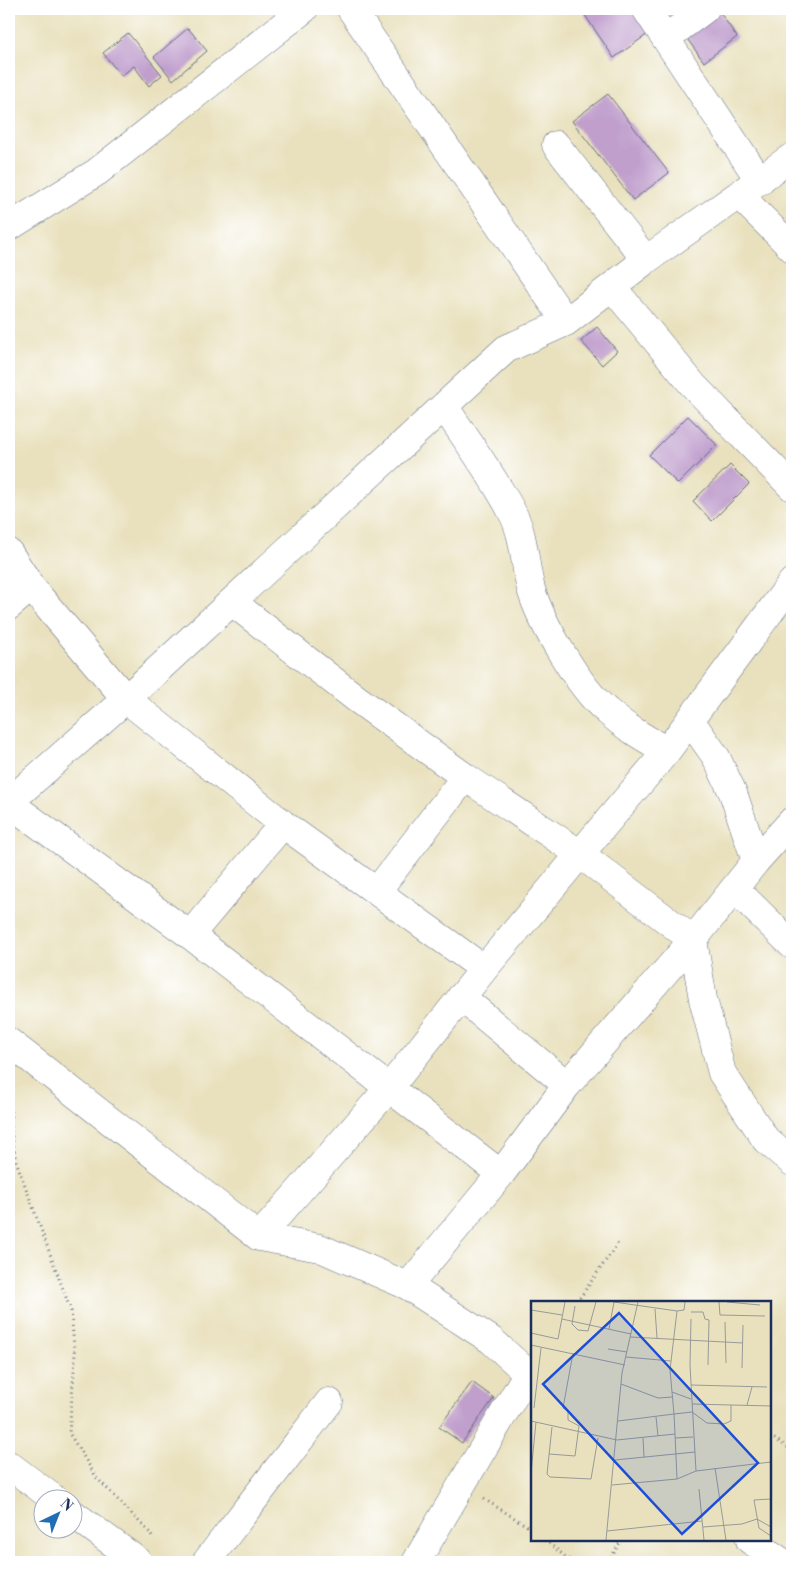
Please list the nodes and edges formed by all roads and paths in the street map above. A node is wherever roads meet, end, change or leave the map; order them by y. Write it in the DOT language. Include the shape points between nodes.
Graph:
graph roads {
  1 [pos="304,9"];
  2 [pos="351,9"];
  3 [pos="646,9"];
  4 [pos="705,9"];
  5 [pos="666,38"];
  6 [pos="556,145"];
  7 [pos="792,158"];
  8 [pos="750,188"];
  9 [pos="9,228"];
  10 [pos="792,248"];
  11 [pos="646,260"];
  12 [pos="612,287"];
  13 [pos="566,322"];
  14 [pos="444,406"];
  15 [pos="792,488"];
  16 [pos="9,553"];
  17 [pos="792,582"];
  18 [pos="31,587"];
  19 [pos="232,602"];
  20 [pos="9,606"];
  21 [pos="126,700"];
  22 [pos="690,720"];
  23 [pos="667,751"];
  24 [pos="465,777"];
  25 [pos="9,803"];
  26 [pos="792,821"];
  27 [pos="283,824"];
  28 [pos="580,854"];
  29 [pos="756,861"];
  30 [pos="736,890"];
  31 [pos="377,891"];
  32 [pos="190,935"];
  33 [pos="693,940"];
  34 [pos="792,945"];
  35 [pos="484,970"];
  36 [pos="461,997"];
  37 [pos="9,1042"];
  38 [pos="567,1084"];
  39 [pos="389,1088"];
  40 [pos="792,1162"];
  41 [pos="501,1174"];
  42 [pos="259,1237"];
  43 [pos="618,1244"];
  44 [pos="408,1286"];
  45 [pos="578,1301"];
  46 [pos="530,1376"];
  47 [pos="329,1402"];
  48 [pos="771,1437"];
  49 [pos="792,1450"];
  50 [pos="9,1465"];
  51 [pos="462,1484"];
  52 [pos="40,1488"];
  53 [pos="82,1518"];
  54 [pos="531,1528"];
  55 [pos="546,1541"];
  56 [pos="620,1541"];
  57 [pos="751,1541"];
  58 [pos="147,1553"];
  59 [pos="206,1562"];
  60 [pos="416,1562"];
  61 [pos="572,1562"];
  62 [pos="609,1562"];
  63 [pos="782,1562"];
  1 -- 9 [label="street" via="97,172"];
  2 -- 13 [label="street"];
  3 -- 5 [label="street"];
  4 -- 5 [label="street"];
  5 -- 8 [label="street"];
  6 -- 11 [label="street"];
  7 -- 8 [label="street"];
  8 -- 10 [label="street"];
  8 -- 11 [label="street"];
  11 -- 12 [label="street"];
  12 -- 13 [label="street"];
  12 -- 15 [label="street" via="693,385"];
  13 -- 14 [label="street" via="506,349"];
  14 -- 19 [label="street"];
  14 -- 23 [label="street" via="513,513 522,539 531,590 544,621 579,680 605,710"];
  16 -- 18 [label="street"];
  17 -- 22 [label="street"];
  18 -- 20 [label="street"];
  18 -- 21 [label="street"];
  19 -- 21 [label="street"];
  19 -- 24 [label="street"];
  21 -- 25 [label="street"];
  21 -- 27 [label="street"];
  22 -- 23 [label="street"];
  22 -- 29 [label="street" via="716,757 733,793"];
  23 -- 28 [label="street"];
  24 -- 28 [label="street"];
  24 -- 31 [label="street"];
  25 -- 32 [label="street"];
  26 -- 29 [label="street"];
  27 -- 31 [label="street"];
  27 -- 32 [label="street"];
  28 -- 33 [label="street"];
  28 -- 35 [label="street"];
  29 -- 30 [label="street"];
  30 -- 33 [label="street"];
  30 -- 34 [label="street"];
  31 -- 35 [label="street"];
  32 -- 39 [label="street"];
  33 -- 38 [label="street"];
  33 -- 40 [label="street" via="703,999 722,1073 766,1140"];
  35 -- 36 [label="street"];
  36 -- 38 [label="street"];
  36 -- 39 [label="street"];
  37 -- 42 [label="street"];
  37 -- 58 [label="path" via="16,1161 71,1311 75,1359 70,1433 97,1478 150,1533"];
  38 -- 41 [label="street"];
  39 -- 41 [label="street"];
  39 -- 42 [label="street"];
  41 -- 44 [label="street"];
  42 -- 44 [label="street" via="320,1248"];
  43 -- 45 [label="path"];
  44 -- 46 [label="street" via="490,1340"];
  46 -- 51 [label="street"];
  47 -- 59 [label="street"];
  48 -- 49 [label="path"];
  50 -- 52 [label="street"];
  51 -- 54 [label="path"];
  51 -- 60 [label="street"];
  53 -- 58 [label="street"];
  55 -- 61 [label="path"];
  56 -- 62 [label="path"];
  57 -- 63 [label="street"];
}
